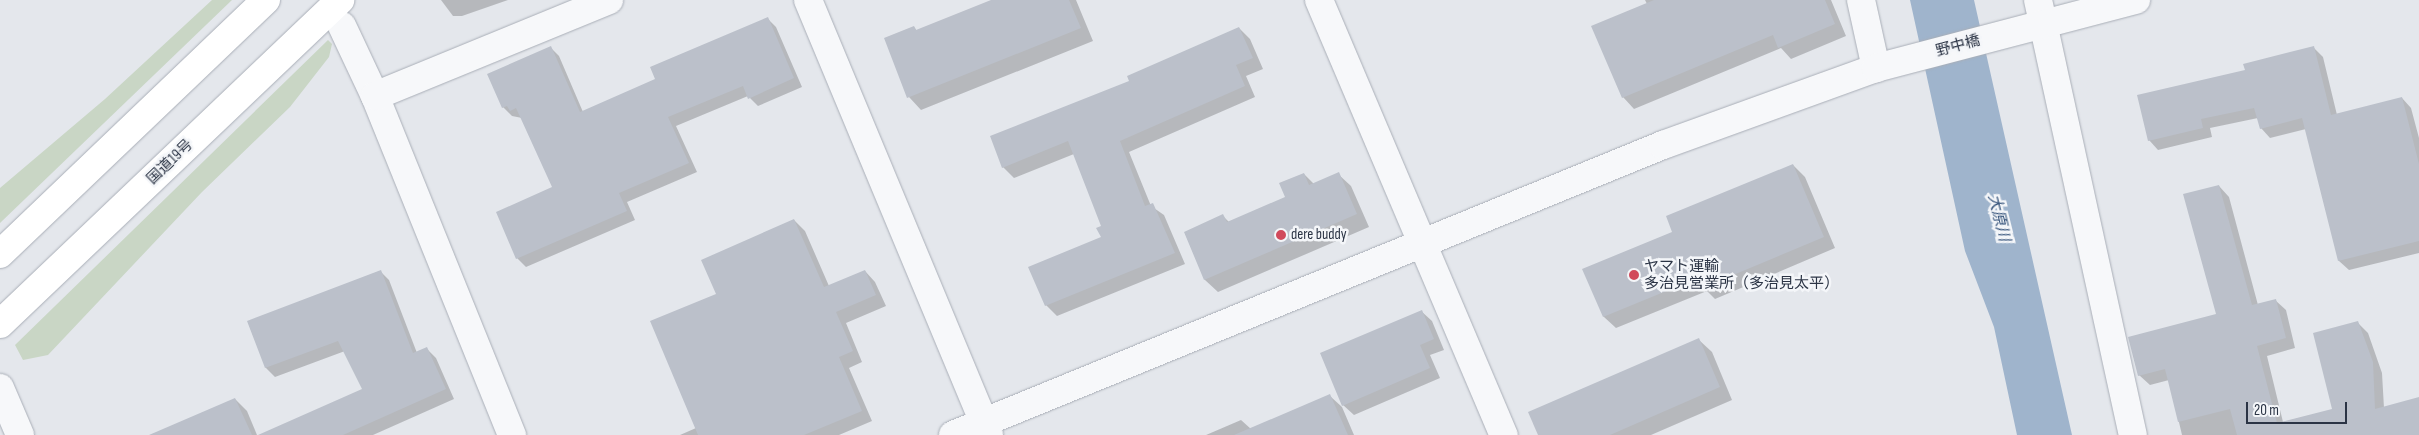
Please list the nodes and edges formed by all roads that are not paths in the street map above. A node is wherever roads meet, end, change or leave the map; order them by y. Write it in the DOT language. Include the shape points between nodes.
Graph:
graph roads {
  1 [pos="266,0"];
  2 [pos="609,0"];
  3 [pos="808,0"];
  4 [pos="1319,0"];
  5 [pos="1860,0"];
  6 [pos="2136,0"];
  7 [pos="341,13"];
  8 [pos="2035,17"];
  9 [pos="1884,66"];
  10 [pos="375,96"];
  11 [pos="1422,243"];
  12 [pos="0,254"];
  13 [pos="0,324"];
  14 [pos="0,388"];
  15 [pos="986,428"];
  16 [pos="20,435"];
  17 [pos="512,435"];
  18 [pos="953,435"];
  19 [pos="1504,435"];
  20 [pos="2133,435"];
  1 -- 12 [label="highway"];
  2 -- 10 [label="street"];
  3 -- 15 [label="street"];
  4 -- 11 [label="street"];
  5 -- 9 [label="street"];
  6 -- 8 [label="street, 野中橋"];
  7 -- 10 [label="street"];
  7 -- 13 [label="highway, 国道19号"];
  8 -- 9 [label="street, 野中橋"];
  8 -- 20 [label="street"];
  9 -- 11 [label="street, 野中橋" via="1663,145"];
  10 -- 17 [label="street"];
  11 -- 15 [label="street, 野中橋"];
  11 -- 19 [label="street"];
  14 -- 16 [label="street"];
  15 -- 18 [label="street, 野中橋"];
}
